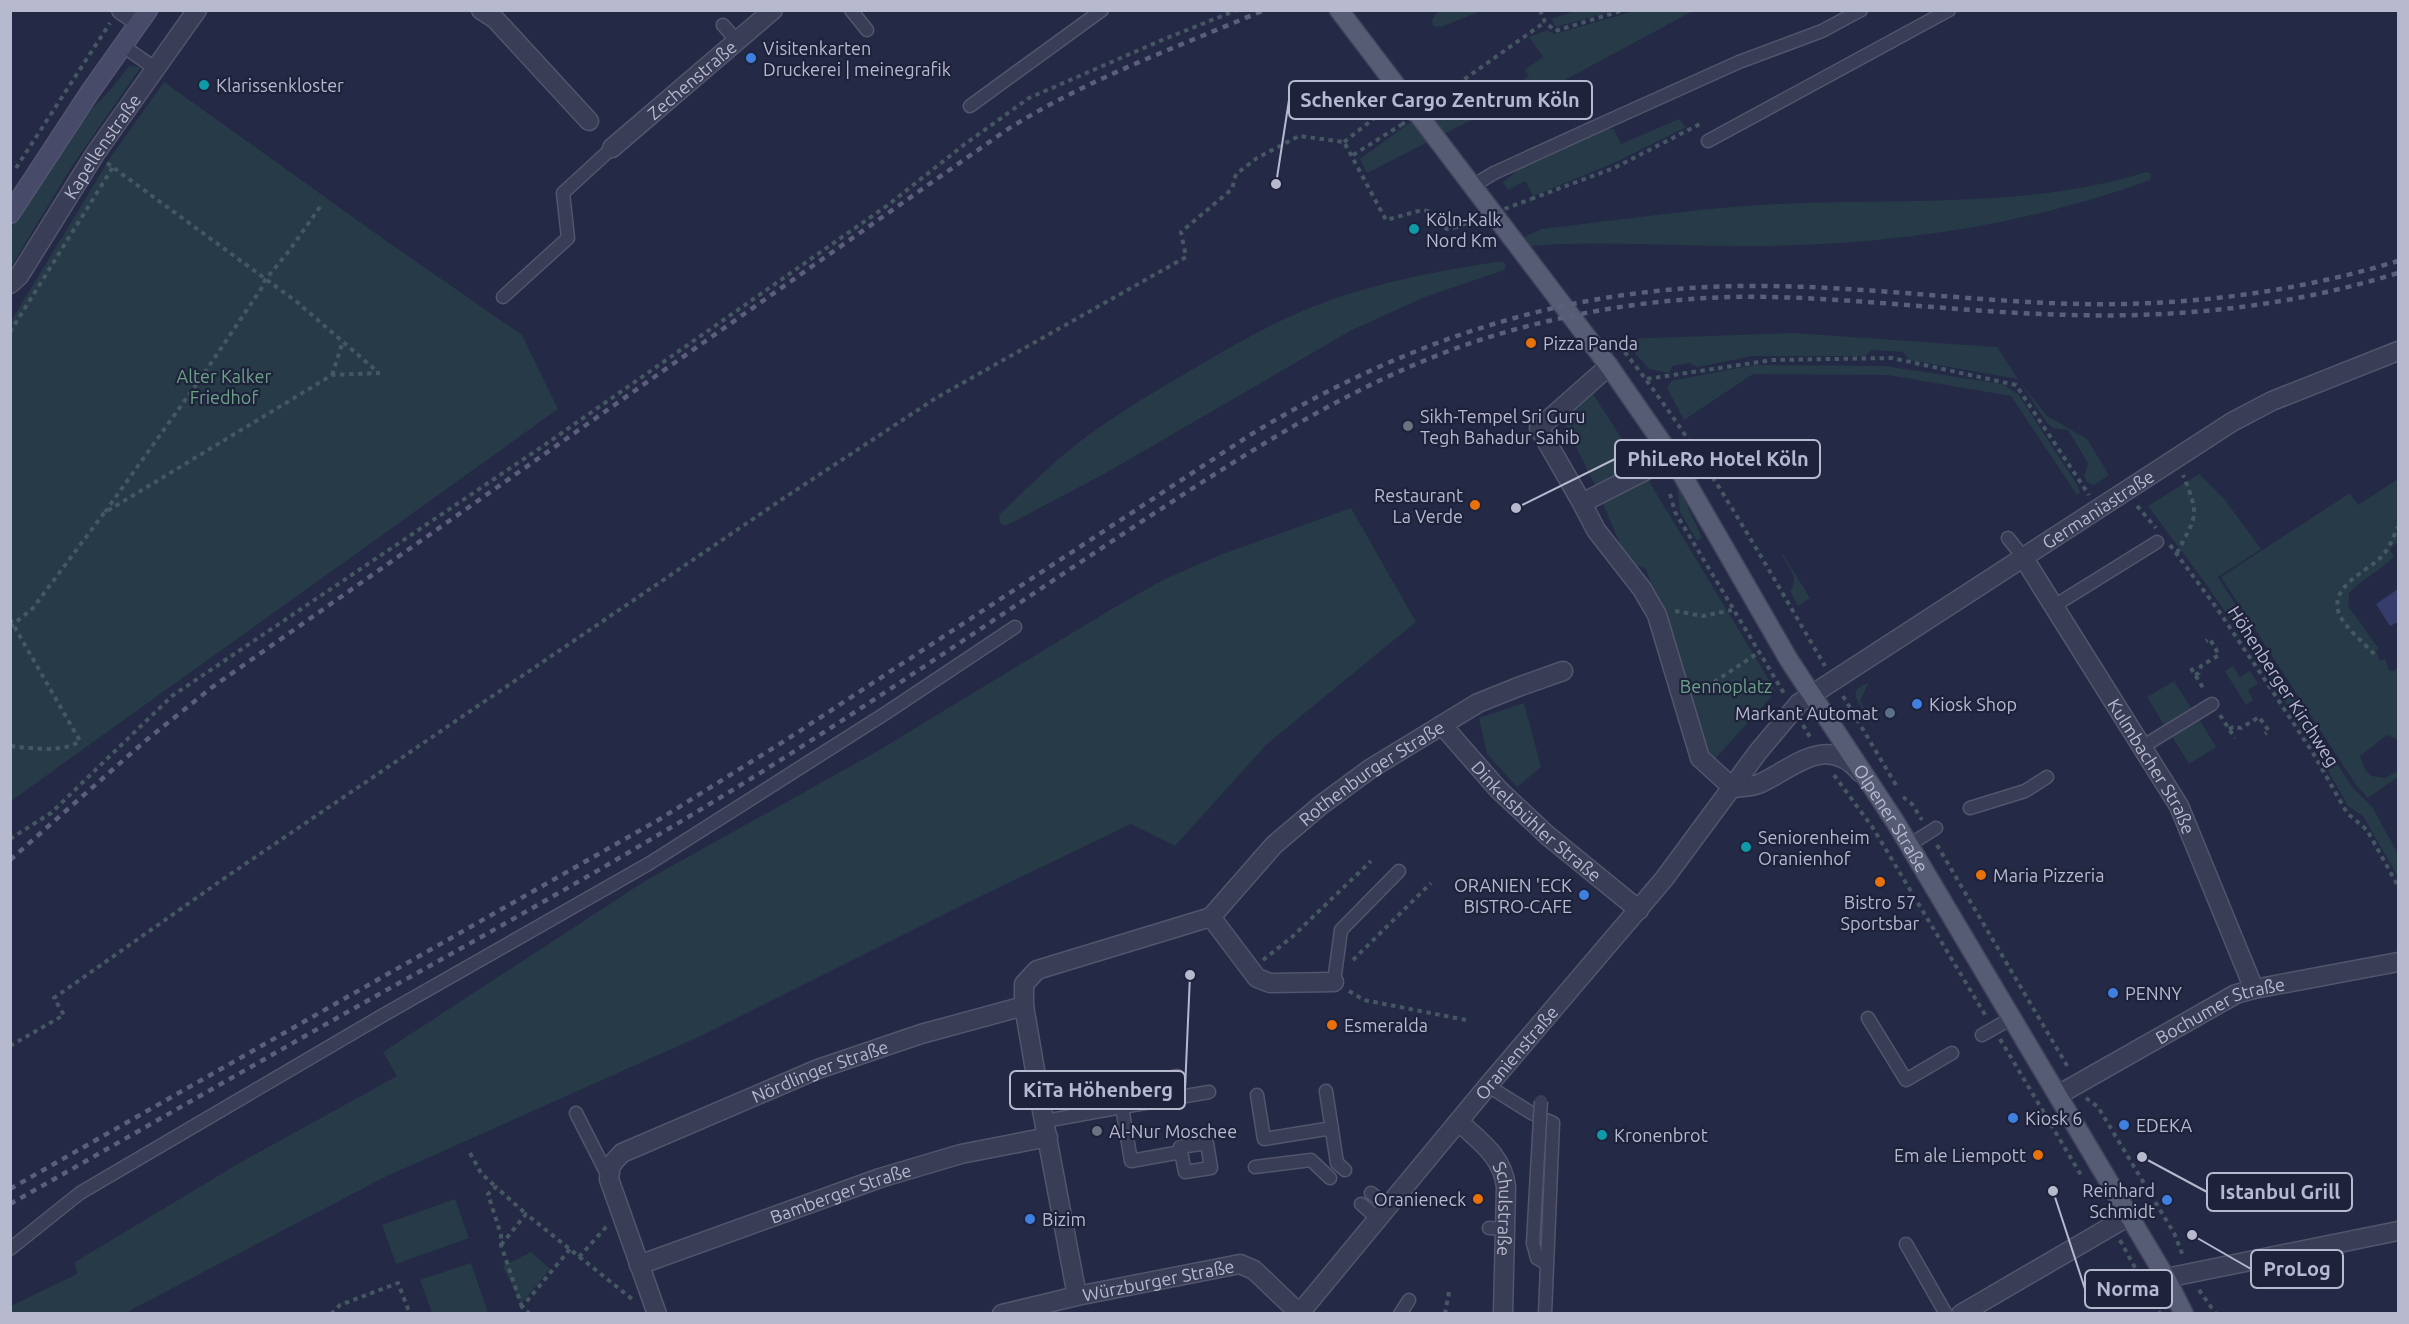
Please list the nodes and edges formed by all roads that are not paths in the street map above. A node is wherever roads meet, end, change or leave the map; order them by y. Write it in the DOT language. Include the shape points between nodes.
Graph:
graph roads {
  1 [pos="197,10"];
  2 [pos="481,10"];
  3 [pos="773,10"];
  4 [pos="851,10"];
  5 [pos="1102,10"];
  6 [pos="1339,10"];
  7 [pos="1861,10"];
  8 [pos="1949,10"];
  9 [pos="116,15"];
  10 [pos="143,16"];
  11 [pos="723,25"];
  12 [pos="867,30"];
  13 [pos="737,41"];
  14 [pos="123,46"];
  15 [pos="156,69"];
  16 [pos="970,105"];
  17 [pos="589,121"];
  18 [pos="1708,141"];
  19 [pos="612,148"];
  20 [pos="1474,185"];
  21 [pos="10,214"];
  22 [pos="10,284"];
  23 [pos="503,297"];
  24 [pos="2398,351"];
  25 [pos="1609,366"];
  26 [pos="1664,461"];
  27 [pos="1582,503"];
  28 [pos="2159,536"];
  29 [pos="2008,537"];
  30 [pos="2023,556"];
  31 [pos="2054,606"];
  32 [pos="1015,627"];
  33 [pos="1563,672"];
  34 [pos="1812,693"];
  35 [pos="2212,704"];
  36 [pos="1442,725"];
  37 [pos="2142,747"];
  38 [pos="1862,774"];
  39 [pos="2047,777"];
  40 [pos="1733,788"];
  41 [pos="1970,808"];
  42 [pos="1933,830"];
  43 [pos="1909,845"];
  44 [pos="1399,872"];
  45 [pos="1639,910"];
  46 [pos="1211,917"];
  47 [pos="2398,962"];
  48 [pos="1334,982"];
  49 [pos="2254,989"];
  50 [pos="1024,1006"];
  51 [pos="1868,1018"];
  52 [pos="2012,1018"];
  53 [pos="1982,1035"];
  54 [pos="1952,1053"];
  55 [pos="1177,1076"];
  56 [pos="1488,1086"];
  57 [pos="1326,1091"];
  58 [pos="1209,1092"];
  59 [pos="1257,1095"];
  60 [pos="2058,1095"];
  61 [pos="1541,1101"];
  62 [pos="1122,1107"];
  63 [pos="576,1113"];
  64 [pos="1533,1114"];
  65 [pos="1546,1120"];
  66 [pos="1045,1121"];
  67 [pos="1459,1122"];
  68 [pos="1332,1128"];
  69 [pos="1181,1152"];
  70 [pos="1254,1167"];
  71 [pos="1345,1170"];
  72 [pos="1330,1178"];
  73 [pos="609,1179"];
  74 [pos="1371,1193"];
  75 [pos="1360,1204"];
  76 [pos="1384,1213"];
  77 [pos="2129,1216"];
  78 [pos="2398,1231"];
  79 [pos="1906,1244"];
  80 [pos="10,1249"];
  81 [pos="639,1264"];
  82 [pos="1547,1264"];
  83 [pos="2166,1278"];
  84 [pos="1077,1296"];
  85 [pos="1409,1300"];
  86 [pos="1299,1313"];
  87 [pos="657,1314"];
  88 [pos="1002,1314"];
  89 [pos="1400,1314"];
  90 [pos="1503,1314"];
  91 [pos="1545,1314"];
  92 [pos="1947,1314"];
  93 [pos="1961,1314"];
  94 [pos="2184,1314"];
  1 -- 15 [label="street, Kapellenstraße"];
  2 -- 17 [label="street" via="495,19"];
  3 -- 13 [label="street, Zechenstraße"];
  4 -- 12 [label="lane"];
  5 -- 16 [label="lane"];
  6 -- 20 [label="main road, Olpener Straße"];
  7 -- 20 [label="lane" via="1822,31 1739,62 1586,130"];
  8 -- 18 [label="lane"];
  9 -- 10 [label="street"];
  10 -- 14 [label="main road"];
  11 -- 13 [label="lane"];
  13 -- 19 [label="street, Zechenstraße"];
  14 -- 15 [label="lane"];
  14 -- 21 [label="main road"];
  15 -- 22 [label="street, Kapellenstraße"];
  19 -- 23 [label="lane" via="563,193 568,238"];
  20 -- 25 [label="main road, Olpener Straße"];
  24 -- 30 [label="street, Germaniastraße" via="2272,401 2232,422"];
  25 -- 26 [label="main road, Olpener Straße"];
  25 -- 27 [label="street" via="1539,428"];
  26 -- 27 [label="street"];
  26 -- 34 [label="main road, Olpener Straße"];
  27 -- 40 [label="street" via="1596,530 1657,615 1700,758"];
  28 -- 31 [label="lane"];
  29 -- 30 [label="lane"];
  30 -- 31 [label="street, Kulmbacher Straße"];
  30 -- 34 [label="street, Germaniastraße"];
  31 -- 37 [label="street, Kulmbacher Straße"];
  32 -- 80 [label="lane" via="650,863 80,1193"];
  33 -- 36 [label="street, Rothenburger Straße" via="1478,704"];
  34 -- 38 [label="main road, Olpener Straße"];
  34 -- 40 [label="street, Oranienstraße" via="1793,708"];
  35 -- 37 [label="lane"];
  36 -- 45 [label="street, Dinkelsbühler Straße" via="1498,789"];
  36 -- 46 [label="street, Rothenburger Straße" via="1321,804 1274,845"];
  37 -- 49 [label="street, Kulmbacher Straße" via="2183,814"];
  38 -- 40 [label="street" via="1845,759 1819,755 1758,785"];
  38 -- 43 [label="main road, Olpener Straße"];
  39 -- 41 [label="lane" via="2025,791"];
  40 -- 45 [label="street, Oranienstraße"];
  42 -- 43 [label="lane"];
  43 -- 52 [label="main road, Olpener Straße"];
  44 -- 48 [label="lane" via="1341,930"];
  45 -- 56 [label="street, Oranienstraße"];
  46 -- 48 [label="street" via="1257,978 1270,983"];
  46 -- 50 [label="street" via="1037,970 1024,984"];
  47 -- 49 [label="street, Bochumer Straße"];
  49 -- 60 [label="street, Bochumer Straße" via="2225,1000"];
  50 -- 66 [label="street"];
  50 -- 73 [label="street, Nördlinger Straße" via="921,1034 818,1069 622,1153 611,1165"];
  51 -- 54 [label="lane" via="1906,1080"];
  52 -- 53 [label="lane"];
  52 -- 60 [label="main road, Olpener Straße"];
  55 -- 66 [label="lane"];
  56 -- 64 [label="lane"];
  56 -- 67 [label="street, Oranienstraße"];
  57 -- 68 [label="lane"];
  58 -- 62 [label="lane"];
  59 -- 68 [label="lane" via="1264,1139"];
  60 -- 77 [label="main road, Olpener Straße"];
  61 -- 82 [label="lane, bridge" via="1533,1244 1537,1258"];
  62 -- 66 [label="lane"];
  62 -- 69 [label="lane" via="1131,1161"];
  63 -- 73 [label="lane"];
  65 -- 82 [label="lane" via="1553,1123"];
  66 -- 81 [label="street, Bamberger Straße" via="961,1154 880,1178"];
  66 -- 84 [label="street"];
  67 -- 76 [label="street, Oranienstraße"];
  67 -- 90 [label="street, Schulstraße" via="1488,1147 1502,1168 1506,1187 1497,1229"];
  68 -- 71 [label="lane" via="1337,1163"];
  70 -- 72 [label="lane" via="1311,1160"];
  73 -- 81 [label="street"];
  74 -- 76 [label="lane"];
  75 -- 76 [label="lane"];
  76 -- 86 [label="street, Oranienstraße"];
  77 -- 83 [label="main road, Olpener Straße"];
  77 -- 93 [label="street"];
  78 -- 83 [label="street"];
  79 -- 92 [label="lane"];
  81 -- 87 [label="street"];
  82 -- 91 [label="lane"];
  83 -- 94 [label="main road, Olpener Straße"];
  84 -- 86 [label="street, Würzburger Straße" via="1240,1264 1254,1270"];
  84 -- 88 [label="street, Würzburger Straße"];
  85 -- 89 [label="lane"];
}
